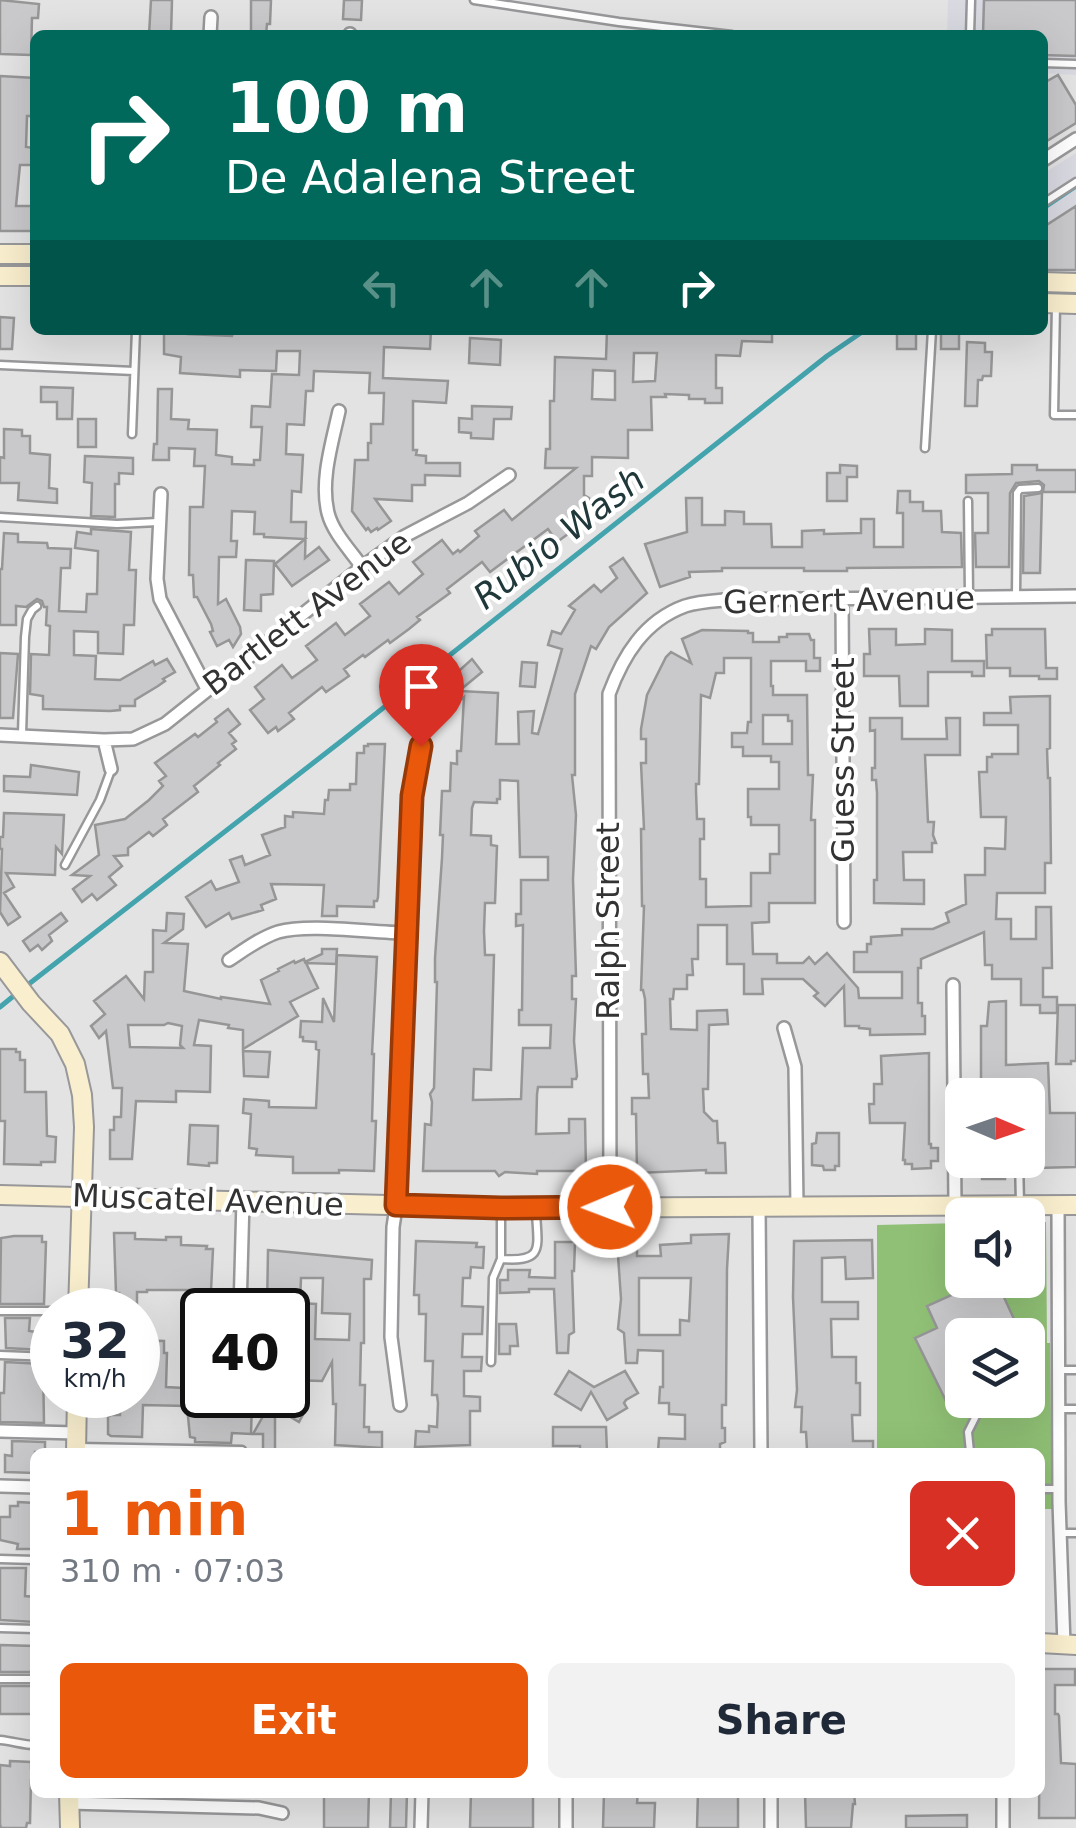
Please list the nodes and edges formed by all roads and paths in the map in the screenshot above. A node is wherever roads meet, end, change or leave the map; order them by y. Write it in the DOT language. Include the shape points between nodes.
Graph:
graph roads {
  1 [pos="474,0"];
  2 [pos="970,0"];
  3 [pos="211,17"];
  4 [pos="210,30"];
  5 [pos="688,30"];
  6 [pos="970,30"];
  7 [pos="1048,63"];
  8 [pos="1076,64"];
  9 [pos="1076,140"];
  10 [pos="1048,156"];
  11 [pos="1076,182"];
  12 [pos="1048,200"];
  13 [pos="0,254"];
  14 [pos="30,254"];
  15 [pos="0,276"];
  16 [pos="30,276"];
  17 [pos="1048,282"];
  18 [pos="1076,283"];
  19 [pos="1049,303"];
  20 [pos="1076,304"];
  21 [pos="136,335"];
  22 [pos="932,335"];
  23 [pos="0,365"];
  24 [pos="134,372"];
  25 [pos="339,411"];
  26 [pos="1076,415"];
  27 [pos="132,434"];
  28 [pos="925,448"];
  29 [pos="509,476"];
  30 [pos="1038,488"];
  31 [pos="161,494"];
  32 [pos="968,501"];
  33 [pos="0,517"];
  34 [pos="160,522"];
  35 [pos="362,567"];
  36 [pos="1076,596"];
  37 [pos="1016,597"];
  38 [pos="842,598"];
  39 [pos="969,598"];
  40 [pos="37,606"];
  41 [pos="634,642"];
  42 [pos="207,689"];
  43 [pos="0,735"];
  44 [pos="22,736"];
  45 [pos="104,740"];
  46 [pos="421,746"];
  47 [pos="111,768"];
  48 [pos="65,865"];
  49 [pos="844,922"];
  50 [pos="407,932"];
  51 [pos="229,960"];
  52 [pos="3,966"];
  53 [pos="953,985"];
  54 [pos="784,1028"];
  55 [pos="0,1194"];
  56 [pos="82,1196"];
  57 [pos="955,1198"];
  58 [pos="244,1200"];
  59 [pos="396,1205"];
  60 [pos="945,1205"];
  61 [pos="1067,1205"];
  62 [pos="797,1206"];
  63 [pos="610,1207"];
  64 [pos="501,1208"];
  65 [pos="536,1208"];
  66 [pos="759,1208"];
  67 [pos="501,1260"];
  68 [pos="79,1288"];
  69 [pos="241,1288"];
  70 [pos="0,1311"];
  71 [pos="30,1311"];
  72 [pos="0,1355"];
  73 [pos="30,1356"];
  74 [pos="491,1362"];
  75 [pos="1059,1370"];
  76 [pos="1076,1370"];
  77 [pos="400,1405"];
  78 [pos="1060,1409"];
  79 [pos="1076,1409"];
  80 [pos="77,1418"];
  81 [pos="975,1418"];
  82 [pos="0,1431"];
  83 [pos="76,1444"];
  84 [pos="187,1448"];
  85 [pos="762,1448"];
  86 [pos="970,1448"];
  87 [pos="0,1486"];
  88 [pos="30,1487"];
  89 [pos="1045,1488"];
  90 [pos="1060,1489"];
  91 [pos="1062,1534"];
  92 [pos="1076,1534"];
  93 [pos="0,1559"];
  94 [pos="30,1560"];
  95 [pos="0,1628"];
  96 [pos="30,1629"];
  97 [pos="1045,1642"];
  98 [pos="1070,1645"];
  99 [pos="0,1679"];
  100 [pos="30,1679"];
  101 [pos="0,1740"];
  102 [pos="30,1746"];
  103 [pos="69,1798"];
  104 [pos="422,1798"];
  105 [pos="566,1798"];
  106 [pos="771,1798"];
  107 [pos="1002,1798"];
  108 [pos="282,1812"];
  109 [pos="60,1828"];
  110 [pos="70,1828"];
  111 [pos="421,1828"];
  112 [pos="566,1828"];
  113 [pos="771,1828"];
  114 [pos="1002,1828"];
  1 -- 5 [label="lane"];
  2 -- 6 [label="lane"];
  3 -- 4 [label="street"];
  7 -- 8 [label="lane"];
  9 -- 10 [label="street"];
  11 -- 12 [label="lane"];
  13 -- 14 [label="street"];
  15 -- 16 [label="street"];
  17 -- 18 [label="street"];
  19 -- 20 [label="street"];
  19 -- 26 [label="lane" via="1054,415"];
  21 -- 24 [label="lane"];
  22 -- 28 [label="lane"];
  23 -- 24 [label="lane"];
  24 -- 27 [label="lane"];
  25 -- 35 [label="street" via="328,512"];
  29 -- 35 [label="street, Bartlett Avenue"];
  30 -- 37 [label="lane" via="1017,493"];
  31 -- 34 [label="street"];
  32 -- 39 [label="lane"];
  33 -- 34 [label="lane"];
  34 -- 42 [label="street" via="160,600"];
  35 -- 42 [label="street, Bartlett Avenue"];
  36 -- 37 [label="street, Gernert Avenue"];
  37 -- 39 [label="street, Gernert Avenue"];
  38 -- 39 [label="street, Gernert Avenue"];
  38 -- 41 [label="street, Gernert Avenue" via="685,606"];
  38 -- 49 [label="street, Guess Street"];
  40 -- 44 [label="lane" via="25,637"];
  41 -- 63 [label="street, Ralph Street" via="609,694 607,728"];
  42 -- 45 [label="street, Bartlett Avenue" via="165,724 134,739"];
  43 -- 44 [label="street, Bartlett Avenue"];
  44 -- 45 [label="street, Bartlett Avenue"];
  45 -- 47 [label="street"];
  46 -- 50 [label="street" via="412,796"];
  47 -- 48 [label="lane"];
  50 -- 51 [label="street" via="278,932"];
  50 -- 59 [label="street"];
  52 -- 56 [label="street" via="60,1034 75,1064 82,1095"];
  53 -- 57 [label="street"];
  54 -- 62 [label="street" via="795,1067"];
  55 -- 56 [label="street, Muscatel Avenue"];
  56 -- 58 [label="street, Muscatel Avenue"];
  56 -- 68 [label="street"];
  58 -- 59 [label="street, Muscatel Avenue"];
  58 -- 69 [label="street"];
  59 -- 64 [label="street, Muscatel Avenue"];
  59 -- 77 [label="street" via="391,1337"];
  60 -- 62 [label="street, Muscatel Avenue"];
  61 -- 75 [label="street"];
  62 -- 66 [label="street, Muscatel Avenue"];
  63 -- 65 [label="street, Muscatel Avenue"];
  63 -- 66 [label="street, Muscatel Avenue"];
  64 -- 65 [label="street, Muscatel Avenue"];
  64 -- 67 [label="lane"];
  65 -- 67 [label="lane" via="536,1250 523,1261"];
  66 -- 85 [label="street"];
  67 -- 74 [label="lane" via="493,1278"];
  70 -- 71 [label="lane"];
  72 -- 73 [label="lane"];
  75 -- 76 [label="lane"];
  75 -- 78 [label="street"];
  78 -- 79 [label="lane"];
  78 -- 90 [label="street"];
  80 -- 83 [label="street"];
  81 -- 86 [label="lane"];
  82 -- 83 [label="street"];
  83 -- 84 [label="lane"];
  87 -- 88 [label="street"];
  89 -- 90 [label="lane"];
  90 -- 91 [label="street"];
  91 -- 92 [label="lane"];
  91 -- 98 [label="street"];
  93 -- 94 [label="lane"];
  95 -- 96 [label="lane"];
  97 -- 98 [label="street"];
  99 -- 100 [label="lane"];
  101 -- 102 [label="lane"];
  103 -- 108 [label="street"];
  103 -- 109 [label="street"];
  103 -- 110 [label="street"];
  104 -- 111 [label="street"];
  105 -- 112 [label="street"];
  106 -- 113 [label="street"];
  107 -- 114 [label="street"];
}
